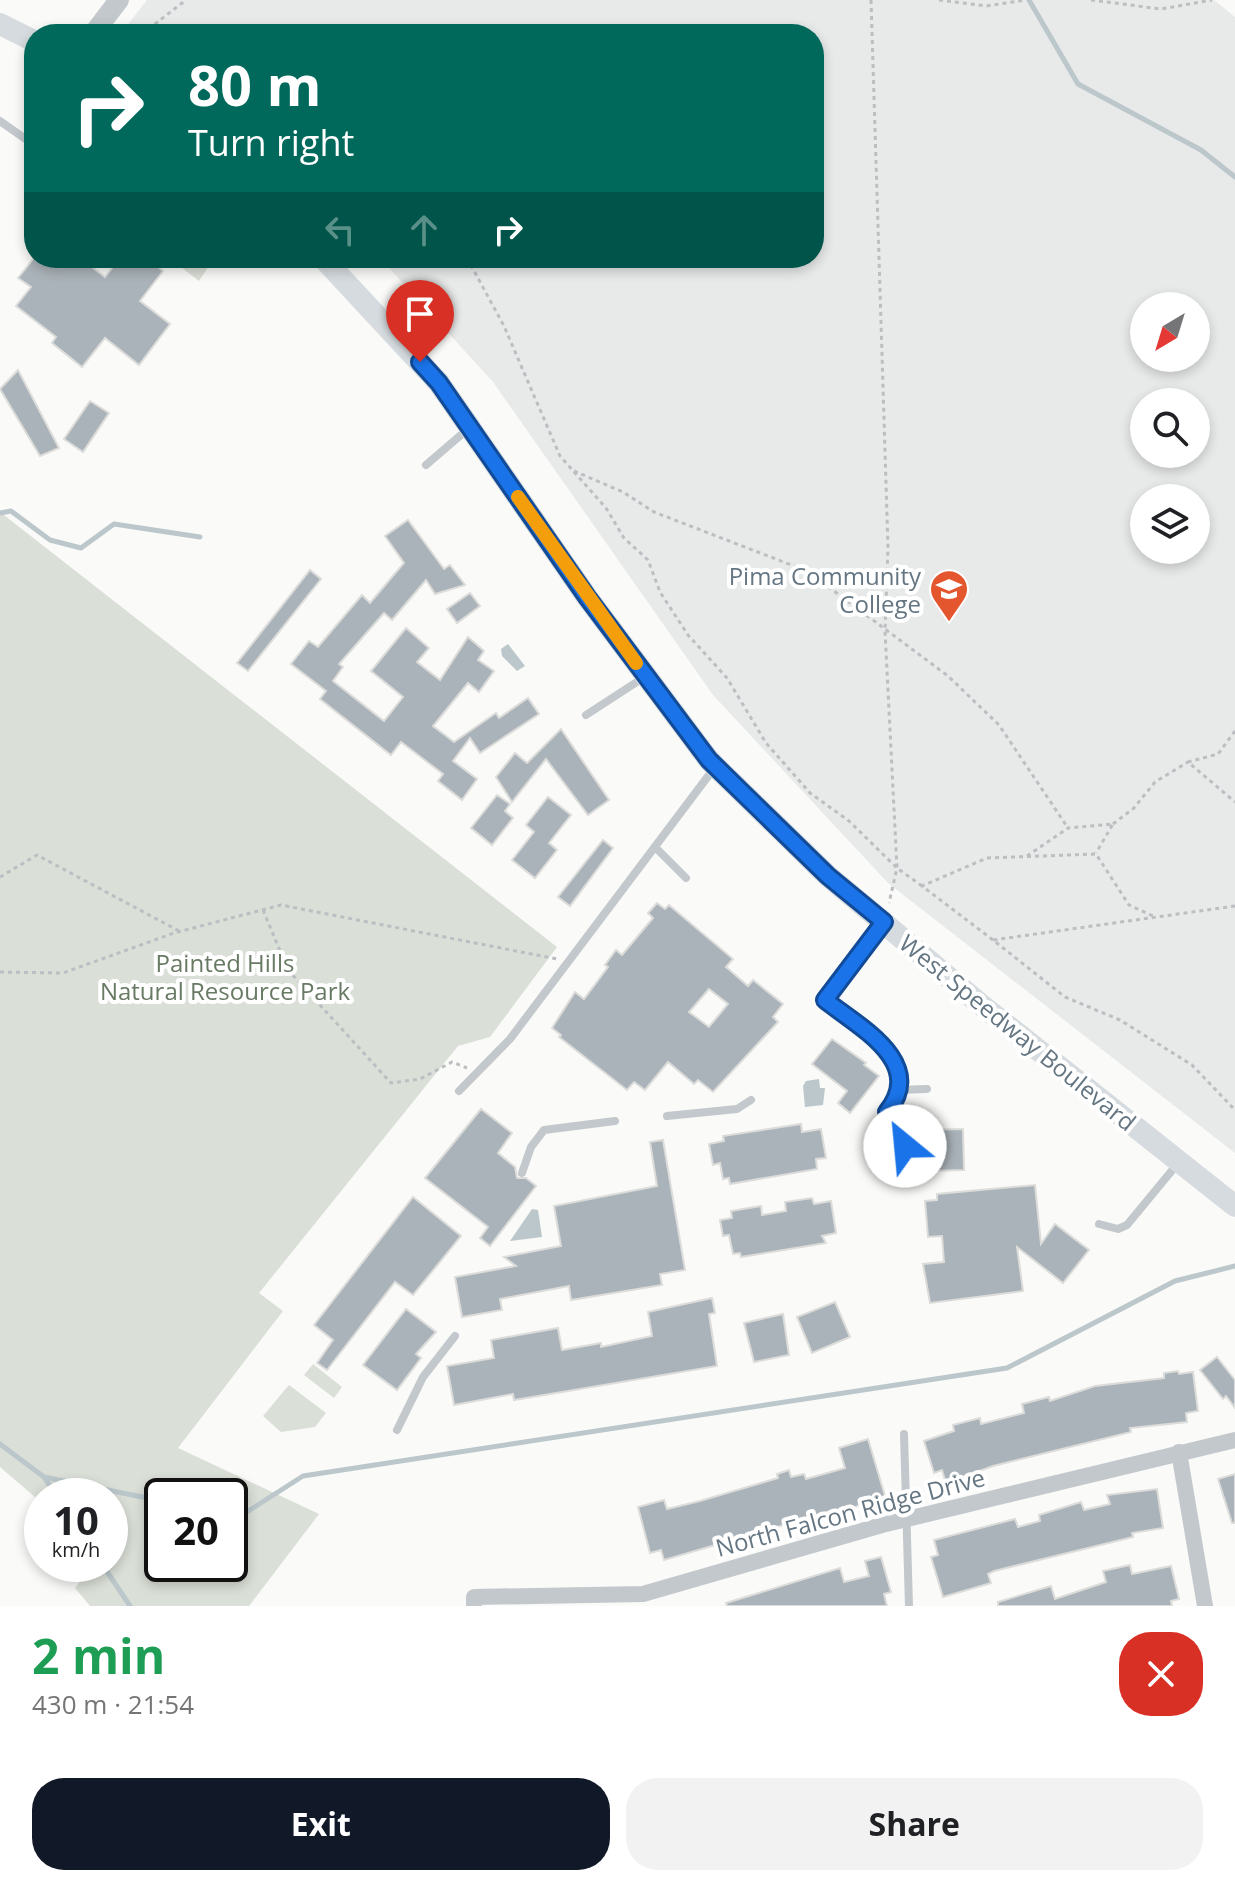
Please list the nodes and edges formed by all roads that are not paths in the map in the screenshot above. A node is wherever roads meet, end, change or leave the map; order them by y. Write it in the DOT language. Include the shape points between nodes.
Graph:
graph roads {
  1 [pos="119,0"];
  2 [pos="0,24"];
  3 [pos="101,24"];
  4 [pos="24,36"];
  5 [pos="0,121"];
  6 [pos="24,138"];
  7 [pos="332,268"];
  8 [pos="470,427"];
  9 [pos="426,465"];
  10 [pos="646,676"];
  11 [pos="586,715"];
  12 [pos="716,766"];
  13 [pos="655,847"];
  14 [pos="686,878"];
  15 [pos="884,922"];
  16 [pos="927,1089"];
  17 [pos="899,1090"];
  18 [pos="459,1091"];
  19 [pos="751,1100"];
  20 [pos="667,1116"];
  21 [pos="615,1121"];
  22 [pos="905,1146"];
  23 [pos="1179,1162"];
  24 [pos="522,1173"];
  25 [pos="1235,1206"];
  26 [pos="1099,1224"];
  27 [pos="455,1336"];
  28 [pos="397,1430"];
  29 [pos="904,1434"];
  30 [pos="1235,1440"];
  31 [pos="1179,1452"];
  32 [pos="907,1519"];
  33 [pos="474,1601"];
  34 [pos="909,1606"];
  35 [pos="1205,1606"];
  1 -- 3 [label="street"];
  2 -- 4 [label="main road"];
  5 -- 6 [label="lane"];
  7 -- 8 [label="main road, West Speedway Boulevard" via="439,383"];
  8 -- 9 [label="lane"];
  8 -- 10 [label="main road, West Speedway Boulevard"];
  10 -- 11 [label="lane"];
  10 -- 12 [label="main road, West Speedway Boulevard"];
  12 -- 13 [label="lane"];
  12 -- 15 [label="main road, West Speedway Boulevard" via="828,876"];
  13 -- 14 [label="lane"];
  13 -- 18 [label="lane" via="510,1039"];
  15 -- 17 [label="lane" via="825,1000 888,1050 897,1066"];
  15 -- 23 [label="main road, West Speedway Boulevard"];
  16 -- 17 [label="lane"];
  17 -- 22 [label="lane" via="887,1112 904,1133"];
  19 -- 20 [label="lane" via="737,1109"];
  21 -- 24 [label="lane" via="544,1130"];
  23 -- 25 [label="main road, West Speedway Boulevard"];
  23 -- 26 [label="lane" via="1127,1225 1118,1229"];
  27 -- 28 [label="lane" via="423,1377"];
  29 -- 32 [label="lane"];
  30 -- 31 [label="street, North Falcon Ridge Drive"];
  31 -- 32 [label="street, North Falcon Ridge Drive"];
  31 -- 35 [label="street"];
  32 -- 33 [label="street, North Falcon Ridge Drive" via="643,1594"];
  32 -- 34 [label="lane"];
}
